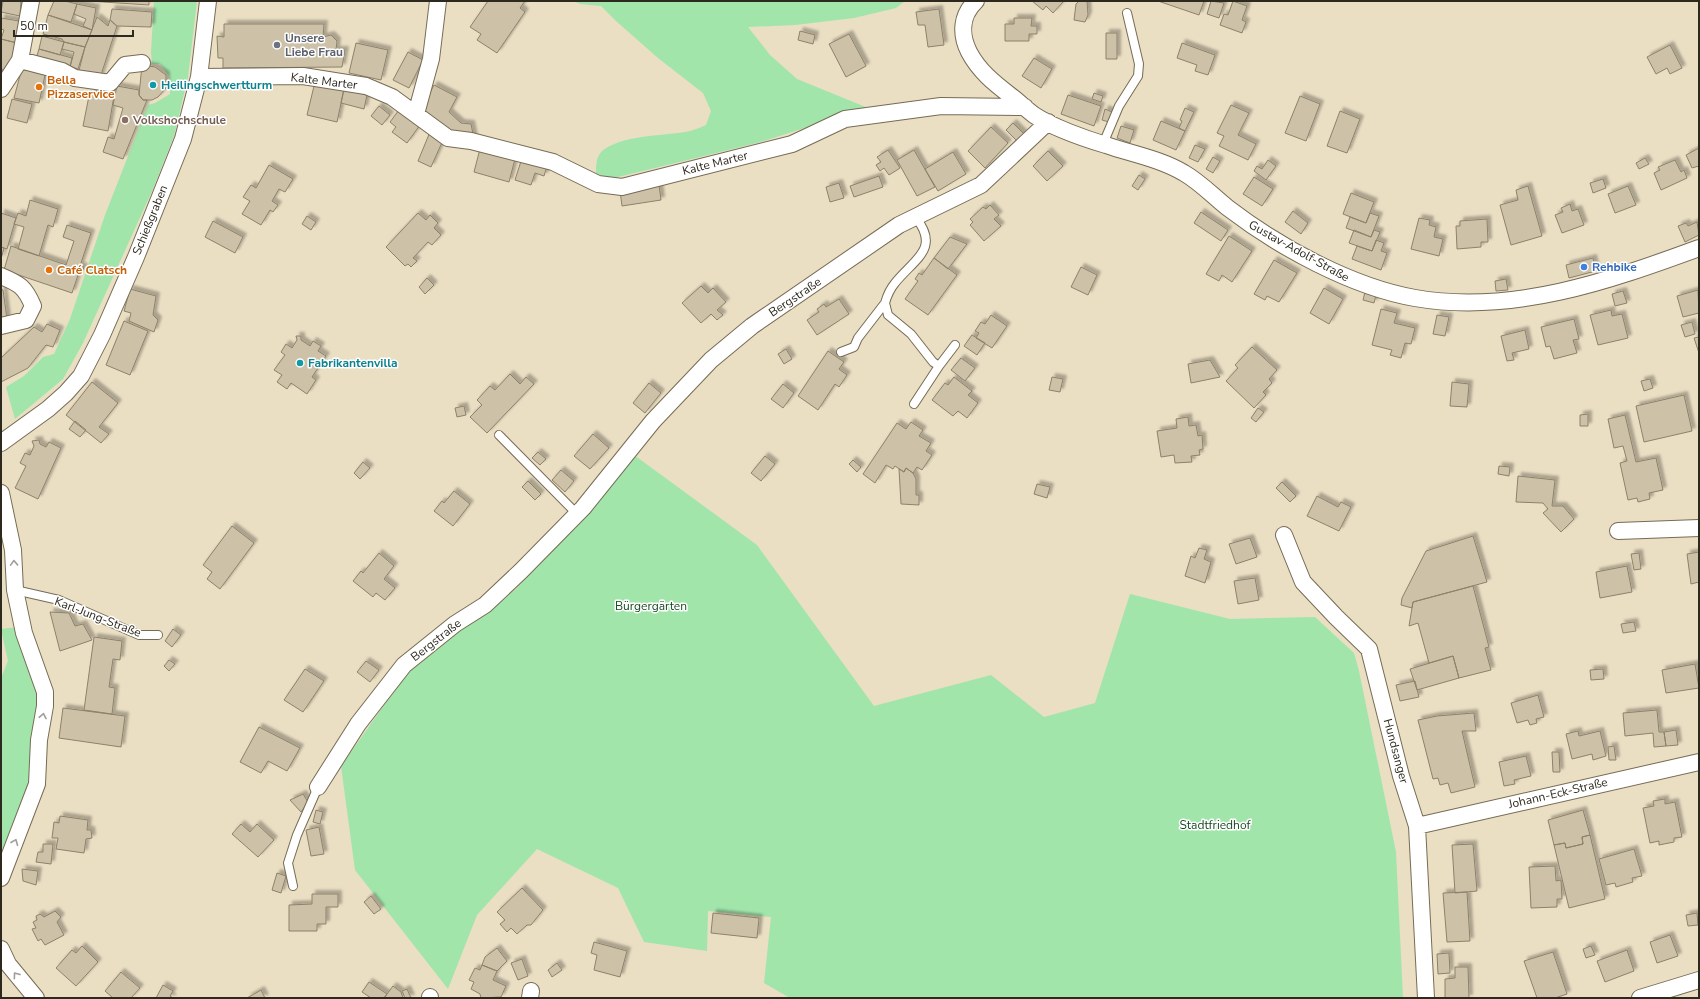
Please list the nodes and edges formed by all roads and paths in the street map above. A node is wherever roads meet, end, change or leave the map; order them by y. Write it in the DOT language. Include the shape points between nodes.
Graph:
graph roads {
  1 [pos="31,1"];
  2 [pos="208,1"];
  3 [pos="438,1"];
  4 [pos="976,1"];
  5 [pos="1127,13"];
  6 [pos="20,60"];
  7 [pos="142,63"];
  8 [pos="199,77"];
  9 [pos="1,89"];
  10 [pos="1029,111"];
  11 [pos="416,114"];
  12 [pos="1048,122"];
  13 [pos="1103,144"];
  14 [pos="916,218"];
  15 [pos="1699,248"];
  16 [pos="1,276"];
  17 [pos="885,303"];
  18 [pos="1,326"];
  19 [pos="955,345"];
  20 [pos="841,352"];
  21 [pos="939,366"];
  22 [pos="914,404"];
  23 [pos="499,435"];
  24 [pos="1,443"];
  25 [pos="1,493"];
  26 [pos="577,514"];
  27 [pos="1699,528"];
  28 [pos="1618,531"];
  29 [pos="1284,536"];
  30 [pos="15,590"];
  31 [pos="158,635"];
  32 [pos="1699,762"];
  33 [pos="318,787"];
  34 [pos="1418,826"];
  35 [pos="1,878"];
  36 [pos="293,886"];
  37 [pos="1,949"];
  38 [pos="1699,980"];
  39 [pos="36,998"];
  40 [pos="1426,998"];
  41 [pos="1640,998"];
  1 -- 6 [label="street"];
  2 -- 8 [label="street, Schießgraben"];
  3 -- 11 [label="street" via="431,59"];
  4 -- 10 [label="street, Gustav-Adolf-Straße" via="966,12 963,27 965,44 985,76"];
  5 -- 13 [label="lane" via="1139,64 1138,76 1119,106"];
  6 -- 7 [label="street" via="62,71 74,78 110,84 125,65"];
  6 -- 9 [label="street"];
  8 -- 11 [label="street, Kalte Marter" via="303,76 340,81 366,86 392,97"];
  8 -- 24 [label="street, Schießgraben" via="183,139 136,257 81,376 48,409"];
  10 -- 11 [label="street, Kalte Marter" via="941,106 845,119 792,144 622,187 598,184 553,162 471,141 448,138"];
  10 -- 12 [label="street, Gustav-Adolf-Straße"];
  12 -- 13 [label="street, Gustav-Adolf-Straße"];
  12 -- 14 [label="street, Bergstraße" via="981,185"];
  13 -- 15 [label="street, Gustav-Adolf-Straße" via="1185,173 1229,209 1262,231 1354,281 1414,298 1445,302 1506,302 1614,277"];
  14 -- 17 [label="lane" via="924,228 926,245 894,283"];
  14 -- 26 [label="street, Bergstraße" via="899,225 752,326 710,360 653,421"];
  16 -- 18 [label="street" via="18,283 27,293 33,306 26,320"];
  17 -- 20 [label="lane" via="854,347"];
  17 -- 21 [label="lane" via="888,315 911,334"];
  19 -- 21 [label="lane"];
  21 -- 22 [label="lane"];
  23 -- 26 [label="lane"];
  30 -- 25 [label="street, one-way" via="13,550"];
  26 -- 33 [label="street, Bergstraße" via="485,606 455,624 404,665 358,724"];
  27 -- 28 [label="street"];
  29 -- 34 [label="street, Hundsanger" via="1303,582 1369,649 1401,776"];
  30 -- 31 [label="lane, Karl-Jung-Straße" via="59,600 139,635"];
  35 -- 30 [label="street, one-way" via="37,784 39,740 45,706 45,692 24,633"];
  32 -- 34 [label="street, Johann-Eck-Straße"];
  33 -- 36 [label="lane" via="288,863"];
  34 -- 40 [label="street, Hundsanger"];
  39 -- 37 [label="street, one-way" via="8,964"];
  38 -- 41 [label="street"];
}
